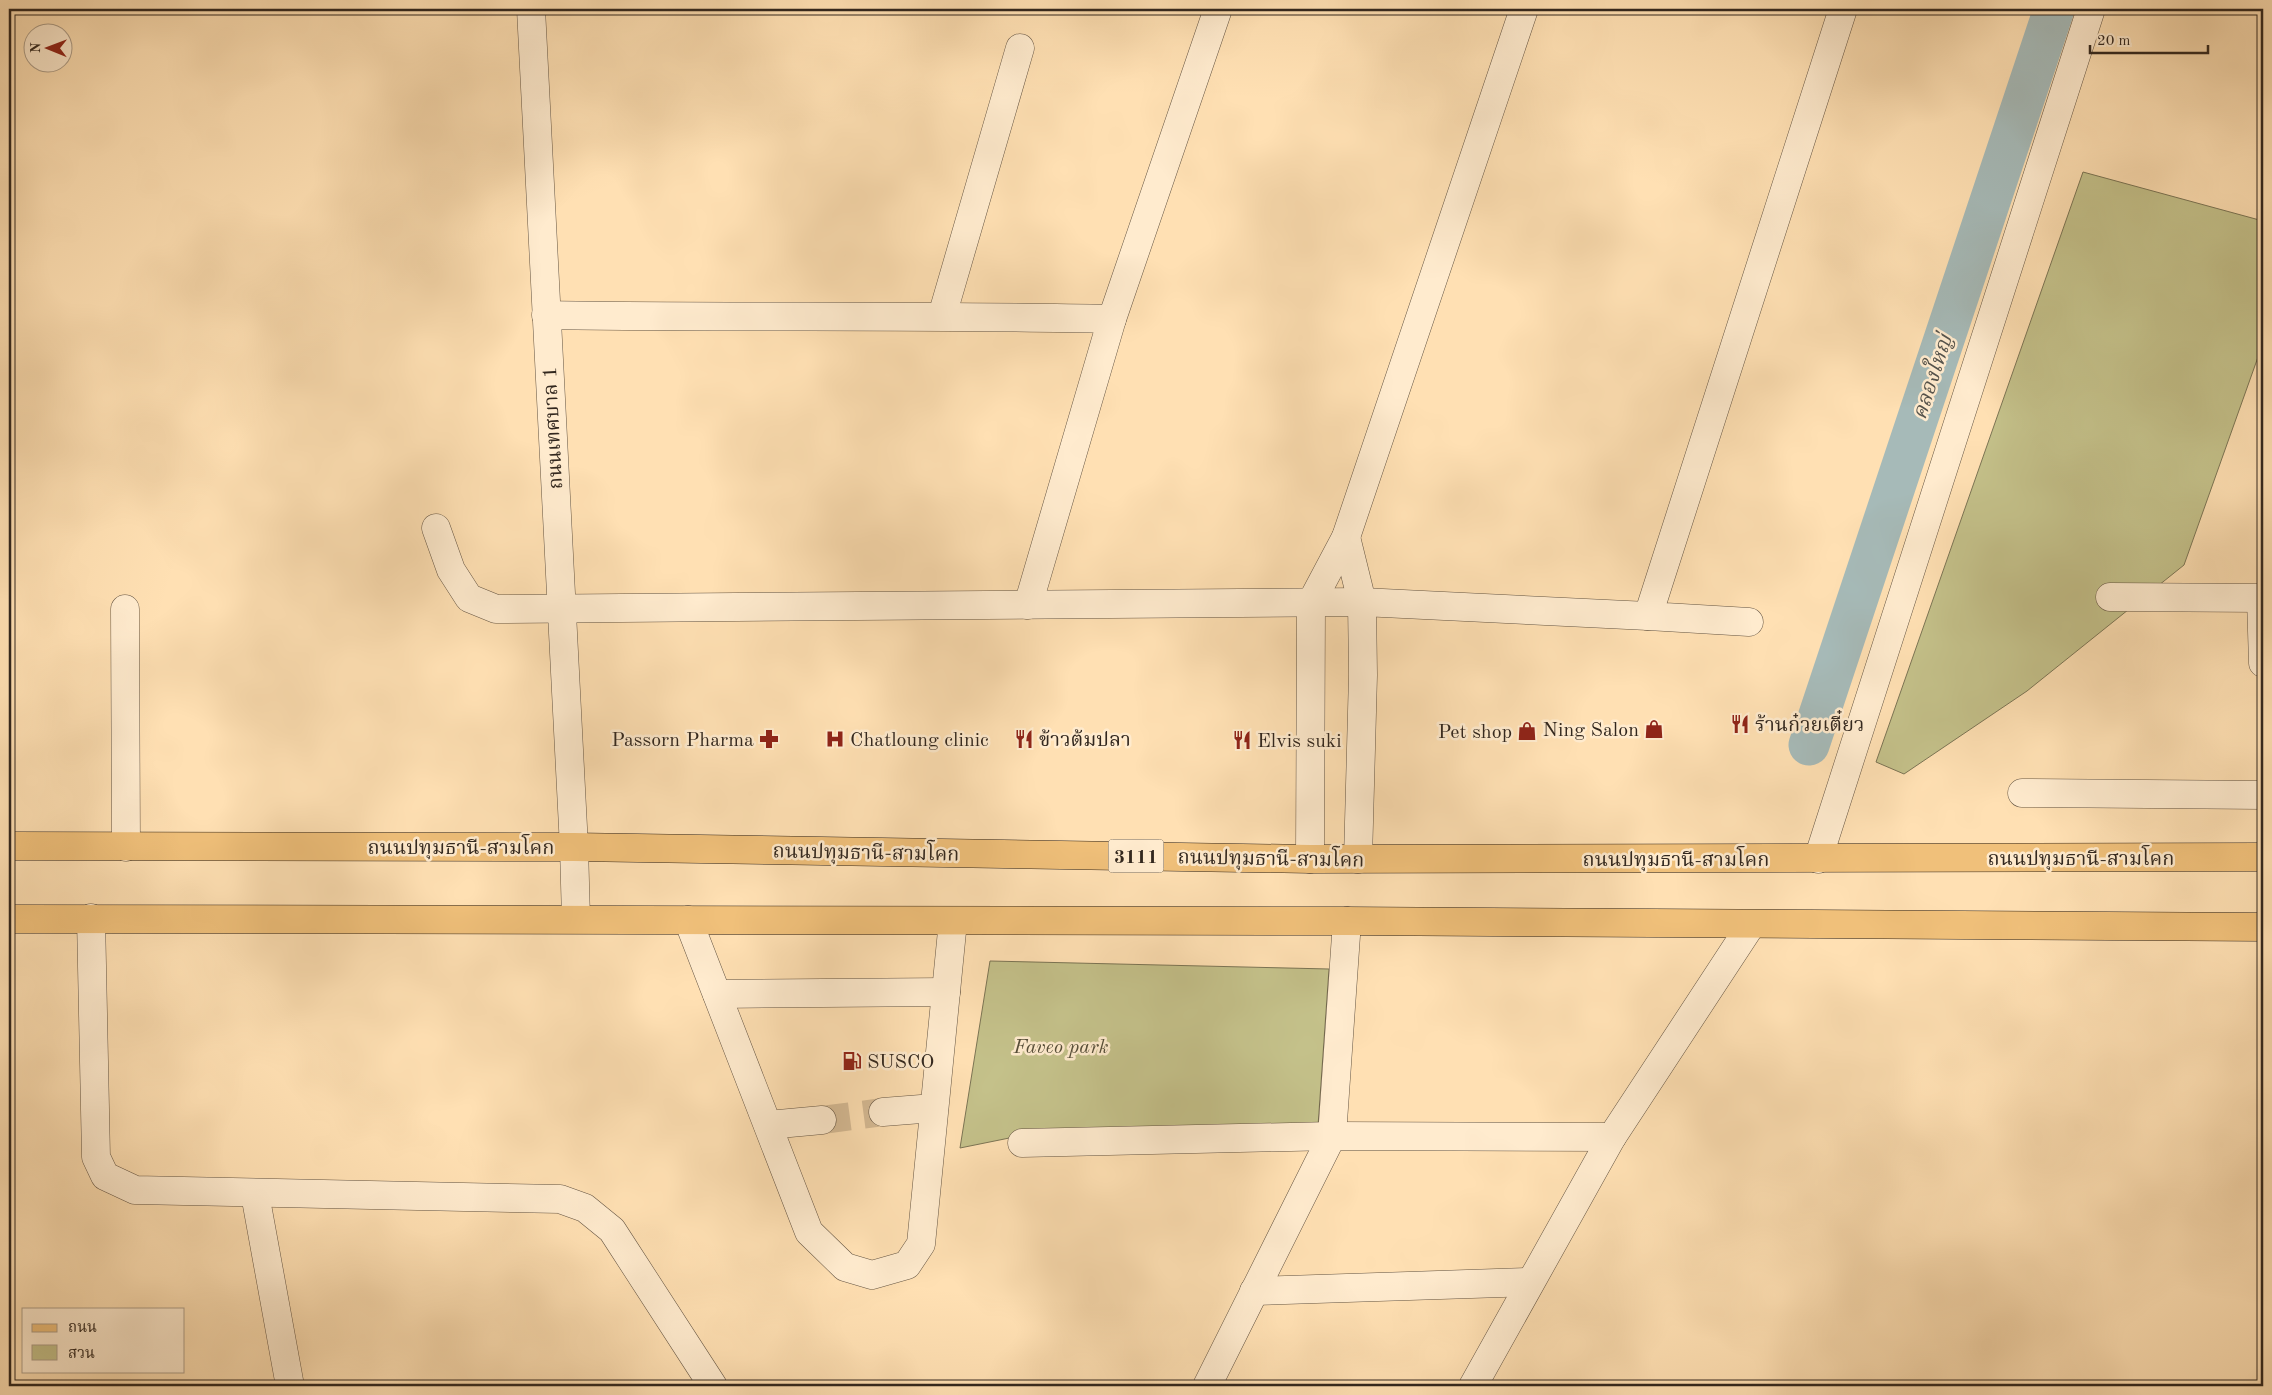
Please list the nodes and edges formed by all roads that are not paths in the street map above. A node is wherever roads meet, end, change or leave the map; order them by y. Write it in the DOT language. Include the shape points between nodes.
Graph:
graph roads {
  1 [pos="531,9"];
  2 [pos="1218,9"];
  3 [pos="1524,9"];
  4 [pos="1843,9"];
  5 [pos="2091,9"];
  6 [pos="1020,48"];
  7 [pos="546,315"];
  8 [pos="942,316"];
  9 [pos="1112,319"];
  10 [pos="436,528"];
  11 [pos="1346,537"];
  12 [pos="2110,597"];
  13 [pos="2262,598"];
  14 [pos="1362,602"];
  15 [pos="1311,603"];
  16 [pos="1028,605"];
  17 [pos="562,607"];
  18 [pos="125,609"];
  19 [pos="1648,616"];
  20 [pos="1749,622"];
  21 [pos="2263,663"];
  22 [pos="2022,793"];
  23 [pos="2263,794"];
  24 [pos="9,846"];
  25 [pos="126,847"];
  26 [pos="574,848"];
  27 [pos="2263,857"];
  28 [pos="1310,859"];
  29 [pos="1358,859"];
  30 [pos="1818,859"];
  31 [pos="91,918"];
  32 [pos="9,919"];
  33 [pos="576,919"];
  34 [pos="688,920"];
  35 [pos="953,921"];
  36 [pos="1347,921"];
  37 [pos="1751,924"];
  38 [pos="2263,927"];
  39 [pos="946,992"];
  40 [pos="717,994"];
  41 [pos="934,1108"];
  42 [pos="883,1112"];
  43 [pos="822,1120"];
  44 [pos="768,1125"];
  45 [pos="1332,1136"];
  46 [pos="1612,1137"];
  47 [pos="1022,1143"];
  48 [pos="256,1194"];
  49 [pos="1530,1282"];
  50 [pos="1254,1291"];
  51 [pos="290,1386"];
  52 [pos="713,1386"];
  53 [pos="1207,1386"];
  54 [pos="1473,1386"];
  1 -- 7 [label="street, ถนนเทศบาล 1"];
  2 -- 9 [label="street"];
  3 -- 11 [label="street"];
  4 -- 19 [label="street"];
  5 -- 30 [label="street"];
  6 -- 8 [label="street"];
  7 -- 8 [label="street"];
  7 -- 17 [label="street, ถนนเทศบาล 1"];
  8 -- 9 [label="street"];
  9 -- 16 [label="street"];
  10 -- 17 [label="street" via="451,570 469,598 496,609"];
  11 -- 14 [label="street"];
  11 -- 15 [label="street"];
  12 -- 13 [label="street"];
  13 -- 21 [label="street"];
  14 -- 15 [label="street"];
  14 -- 19 [label="street"];
  14 -- 29 [label="street"];
  15 -- 16 [label="street"];
  15 -- 28 [label="street"];
  16 -- 17 [label="street"];
  17 -- 26 [label="street, ถนนเทศบาล 1"];
  18 -- 25 [label="street"];
  19 -- 20 [label="street"];
  22 -- 23 [label="street"];
  24 -- 25 [label="main road, ถนนปทุมธานี-สามโคก / 3111"];
  25 -- 26 [label="main road, ถนนปทุมธานี-สามโคก / 3111"];
  26 -- 28 [label="main road, ถนนปทุมธานี-สามโคก / 3111"];
  26 -- 33 [label="street, ถนนเทศบาล 1"];
  27 -- 30 [label="main road, ถนนปทุมธานี-สามโคก / 3111"];
  28 -- 29 [label="main road, ถนนปทุมธานี-สามโคก / 3111"];
  29 -- 30 [label="main road, ถนนปทุมธานี-สามโคก / 3111"];
  31 -- 32 [label="main road"];
  31 -- 33 [label="main road"];
  31 -- 48 [label="street" via="96,1156 105,1176 135,1190"];
  33 -- 34 [label="main road"];
  34 -- 35 [label="main road"];
  34 -- 40 [label="street"];
  35 -- 36 [label="main road"];
  35 -- 39 [label="street"];
  36 -- 37 [label="main road"];
  36 -- 45 [label="street"];
  37 -- 38 [label="main road"];
  37 -- 46 [label="street"];
  39 -- 40 [label="street"];
  39 -- 41 [label="street"];
  40 -- 44 [label="street"];
  41 -- 42 [label="street"];
  41 -- 44 [label="street" via="921,1244 907,1265 872,1275 844,1267 809,1232"];
  43 -- 44 [label="street"];
  45 -- 46 [label="street"];
  45 -- 47 [label="street"];
  45 -- 50 [label="street"];
  46 -- 49 [label="street"];
  48 -- 51 [label="street"];
  48 -- 52 [label="street" via="560,1199 585,1208 612,1230"];
  49 -- 50 [label="street"];
  49 -- 54 [label="street"];
  50 -- 53 [label="street"];
}
